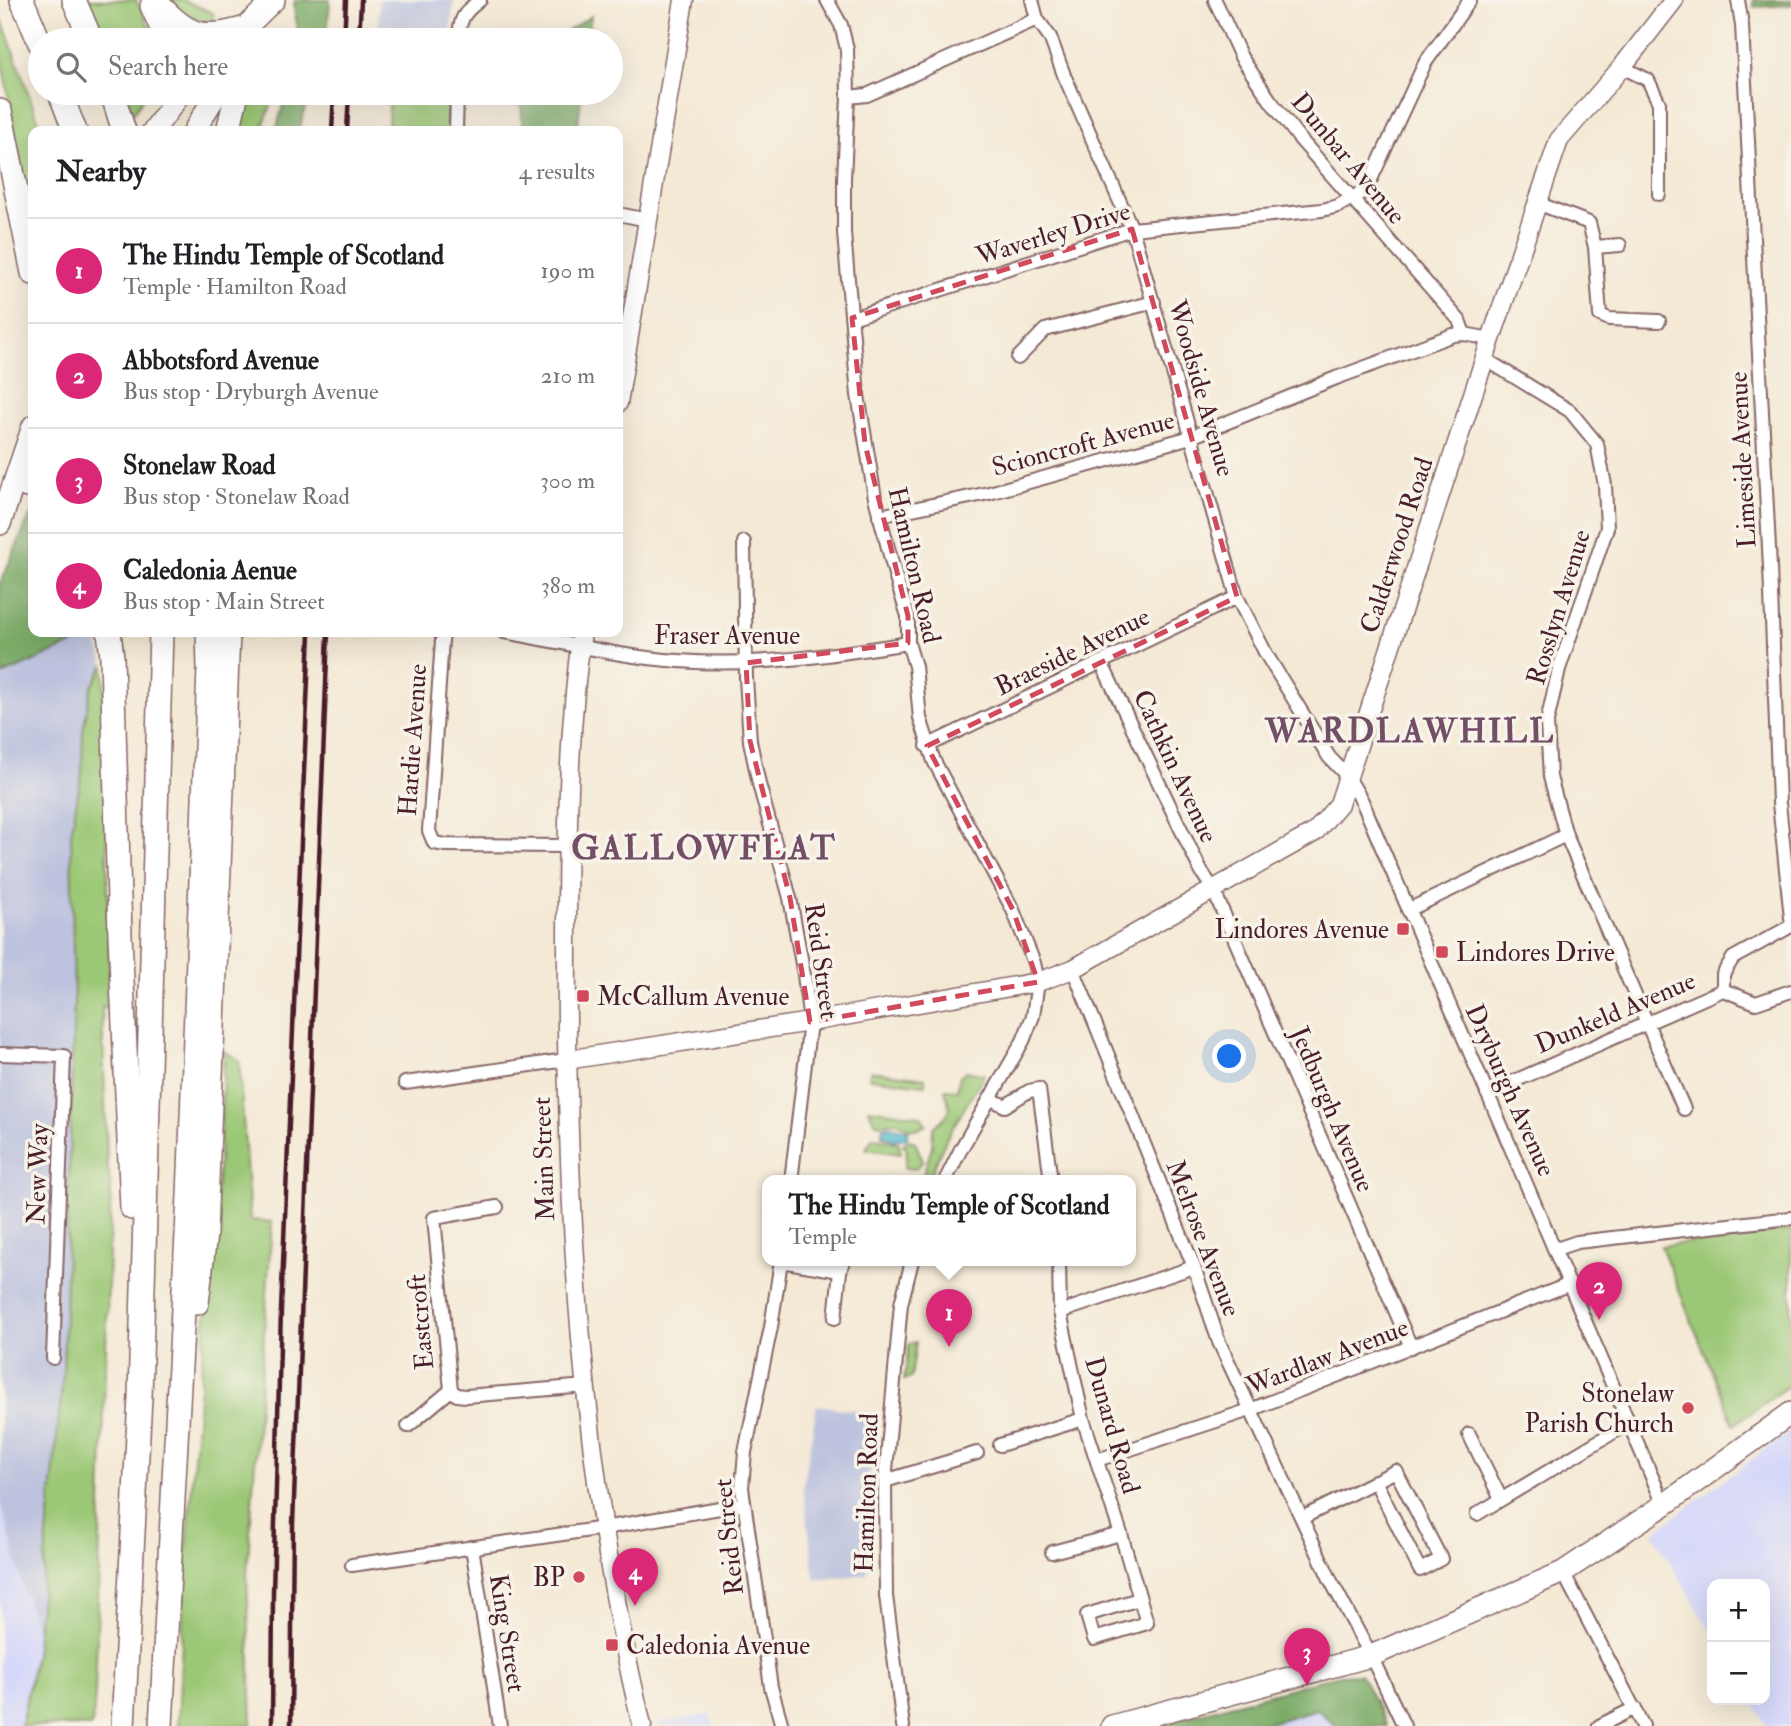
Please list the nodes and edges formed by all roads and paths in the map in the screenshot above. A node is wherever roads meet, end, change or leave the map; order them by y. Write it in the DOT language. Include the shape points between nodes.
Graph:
graph roads {
  1 [pos="22,0"];
  2 [pos="74,0"];
  3 [pos="152,0"];
  4 [pos="274,0"];
  5 [pos="480,0"];
  6 [pos="684,0"];
  7 [pos="827,0"];
  8 [pos="1032,0"];
  9 [pos="1215,0"];
  10 [pos="1470,0"];
  11 [pos="1674,0"];
  12 [pos="1738,0"];
  13 [pos="1037,19"];
  14 [pos="34,28"];
  15 [pos="86,28"];
  16 [pos="162,28"];
  17 [pos="184,28"];
  18 [pos="253,28"];
  19 [pos="460,28"];
  20 [pos="1622,67"];
  21 [pos="848,97"];
  22 [pos="65,105"];
  23 [pos="116,105"];
  24 [pos="172,105"];
  25 [pos="192,105"];
  26 [pos="209,105"];
  27 [pos="234,105"];
  28 [pos="457,105"];
  29 [pos="0,111"];
  30 [pos="73,126"];
  31 [pos="122,126"];
  32 [pos="157,126"];
  33 [pos="193,126"];
  34 [pos="196,126"];
  35 [pos="229,126"];
  36 [pos="456,126"];
  37 [pos="1659,194"];
  38 [pos="1353,199"];
  39 [pos="1537,203"];
  40 [pos="623,215"];
  41 [pos="648,220"];
  42 [pos="1132,229"];
  43 [pos="1620,245"];
  44 [pos="1595,247"];
  45 [pos="28,248"];
  46 [pos="1154,302"];
  47 [pos="852,318"];
  48 [pos="1659,321"];
  49 [pos="1464,334"];
  50 [pos="1491,339"];
  51 [pos="1018,358"];
  52 [pos="1485,359"];
  53 [pos="623,372"];
  54 [pos="1191,437"];
  55 [pos="28,441"];
  56 [pos="28,485"];
  57 [pos="879,516"];
  58 [pos="1,522"];
  59 [pos="744,542"];
  60 [pos="1237,597"];
  61 [pos="110,637"];
  62 [pos="161,637"];
  63 [pos="208,637"];
  64 [pos="228,637"];
  65 [pos="443,637"];
  66 [pos="581,638"];
  67 [pos="908,643"];
  68 [pos="1101,662"];
  69 [pos="746,663"];
  70 [pos="927,746"];
  71 [pos="1348,777"];
  72 [pos="1566,835"];
  73 [pos="567,846"];
  74 [pos="1213,889"];
  75 [pos="1408,910"];
  76 [pos="1791,918"];
  77 [pos="1791,926"];
  78 [pos="1073,969"];
  79 [pos="1038,982"];
  80 [pos="1723,990"];
  81 [pos="1791,991"];
  82 [pos="810,1022"];
  83 [pos="1646,1022"];
  84 [pos="0,1054"];
  85 [pos="566,1060"];
  86 [pos="405,1083"];
  87 [pos="1487,1093"];
  88 [pos="991,1099"];
  89 [pos="1684,1108"];
  90 [pos="792,1175"];
  91 [pos="948,1175"];
  92 [pos="1050,1175"];
  93 [pos="497,1207"];
  94 [pos="1791,1218"];
  95 [pos="1556,1250"];
  96 [pos="780,1266"];
  97 [pos="842,1266"];
  98 [pos="911,1266"];
  99 [pos="1059,1266"];
  100 [pos="1194,1267"];
  101 [pos="1570,1284"];
  102 [pos="1060,1312"];
  103 [pos="835,1318"];
  104 [pos="1411,1347"];
  105 [pos="53,1358"];
  106 [pos="586,1386"];
  107 [pos="451,1390"];
  108 [pos="140,1397"];
  109 [pos="1250,1410"];
  110 [pos="1791,1413"];
  111 [pos="1083,1419"];
  112 [pos="1629,1423"];
  113 [pos="408,1426"];
  114 [pos="1469,1434"];
  115 [pos="1000,1445"];
  116 [pos="977,1452"];
  117 [pos="1097,1460"];
  118 [pos="885,1481"];
  119 [pos="1375,1481"];
  120 [pos="173,1493"];
  121 [pos="1502,1499"];
  122 [pos="743,1504"];
  123 [pos="1664,1505"];
  124 [pos="1477,1514"];
  125 [pos="1301,1518"];
  126 [pos="604,1528"];
  127 [pos="1121,1534"];
  128 [pos="472,1546"];
  129 [pos="1052,1552"];
  130 [pos="352,1565"];
  131 [pos="1563,1572"];
  132 [pos="1139,1599"];
  133 [pos="1371,1656"];
  134 [pos="631,1680"];
  135 [pos="1635,1708"];
  136 [pos="899,1725"];
  137 [pos="123,1726"];
  138 [pos="161,1726"];
  139 [pos="500,1726"];
  140 [pos="635,1726"];
  141 [pos="642,1726"];
  142 [pos="782,1726"];
  143 [pos="1112,1726"];
  144 [pos="1404,1726"];
  145 [pos="1599,1726"];
  146 [pos="1643,1726"];
  1 -- 14 [label="highway"];
  2 -- 15 [label="highway"];
  3 -- 16 [label="highway"];
  3 -- 17 [label="highway"];
  4 -- 18 [label="main road"];
  5 -- 19 [label="street" via="466,11"];
  6 -- 41 [label="street"];
  7 -- 21 [label="street, Hamilton Road" via="845,38"];
  8 -- 13 [label="street, Woodside Avenue"];
  9 -- 38 [label="street, Dunbar Avenue" via="1241,57 1270,100"];
  10 -- 38 [label="street" via="1425,63 1366,190"];
  11 -- 20 [label="street, Calderwood Road"];
  12 -- 76 [label="street, Limeside Avenue" via="1779,803"];
  13 -- 21 [label="street" via="867,95"];
  13 -- 42 [label="street, Woodside Avenue" via="1050,37"];
  20 -- 37 [label="street" via="1648,80 1659,103"];
  20 -- 39 [label="street, Calderwood Road" via="1559,140"];
  21 -- 47 [label="street, Hamilton Road" via="844,205"];
  22 -- 30 [label="highway"];
  23 -- 31 [label="highway"];
  24 -- 32 [label="main road"];
  25 -- 33 [label="main road"];
  26 -- 34 [label="main road"];
  27 -- 35 [label="highway"];
  28 -- 36 [label="street"];
  29 -- 45 [label="highway"];
  38 -- 42 [label="street, Waverley Drive" via="1322,210"];
  38 -- 49 [label="street, Dunbar Avenue" via="1459,320"];
  39 -- 44 [label="street" via="1589,223"];
  39 -- 50 [label="street, Calderwood Road"];
  40 -- 41 [label="street"];
  41 -- 53 [label="street"];
  42 -- 46 [label="street, Woodside Avenue"];
  42 -- 47 [label="street, Waverley Drive"];
  43 -- 44 [label="street"];
  44 -- 48 [label="street" via="1600,315"];
  46 -- 51 [label="street" via="1045,330"];
  46 -- 54 [label="street, Woodside Avenue"];
  47 -- 57 [label="street, Hamilton Road" via="858,395"];
  49 -- 50 [label="street, Scioncroft Avenue"];
  49 -- 54 [label="street, Scioncroft Avenue" via="1336,378"];
  50 -- 52 [label="street, Calderwood Road"];
  52 -- 71 [label="street, Calderwood Road"];
  52 -- 72 [label="street, Rosslyn Avenue" via="1570,411 1597,444 1605,485 1607,528 1559,669 1547,722 1550,777"];
  54 -- 57 [label="street, Scioncroft Avenue" via="989,493"];
  54 -- 60 [label="street, Woodside Avenue"];
  55 -- 58 [label="main road"];
  56 -- 58 [label="main road"];
  57 -- 67 [label="street, Hamilton Road" via="908,616"];
  59 -- 69 [label="street, Reid Street"];
  60 -- 68 [label="street, Braeside Avenue"];
  60 -- 71 [label="street, Woodside Avenue" via="1329,757"];
  61 -- 108 [label="highway"];
  62 -- 108 [label="highway"];
  63 -- 120 [label="highway" via="189,1196"];
  64 -- 120 [label="highway" via="205,1234"];
  65 -- 73 [label="street, Hardie Avenue" via="430,837 434,843 446,845"];
  66 -- 69 [label="street, Fraser Avenue" via="659,660"];
  66 -- 73 [label="street, Main Street"];
  67 -- 69 [label="street, Fraser Avenue" via="791,661"];
  67 -- 70 [label="street, Hamilton Road"];
  68 -- 70 [label="street, Braeside Avenue"];
  68 -- 74 [label="street, Cathkin Avenue"];
  69 -- 82 [label="street, Reid Street" via="750,741 790,898"];
  70 -- 79 [label="street, Hamilton Road" via="1013,910"];
  71 -- 74 [label="street, Calderwood Road" via="1339,804 1315,832"];
  71 -- 75 [label="street, Dryburgh Avenue"];
  72 -- 75 [label="street"];
  72 -- 83 [label="street, Rosslyn Avenue"];
  73 -- 85 [label="street, Main Street"];
  74 -- 78 [label="street, Calderwood Road"];
  74 -- 104 [label="street, Jedburgh Avenue"];
  75 -- 87 [label="street, Dryburgh Avenue"];
  77 -- 80 [label="street, Dunkeld Avenue" via="1733,958 1723,974"];
  78 -- 79 [label="street, Calderwood Road"];
  78 -- 100 [label="street, Melrose Avenue"];
  79 -- 82 [label="street"];
  79 -- 88 [label="street, Hamilton Road" via="1033,1016"];
  80 -- 81 [label="street, Dunkeld Avenue" via="1756,1003"];
  80 -- 83 [label="street, Dunkeld Avenue"];
  82 -- 85 [label="street"];
  82 -- 90 [label="street, Reid Street"];
  83 -- 87 [label="street, Dunkeld Avenue"];
  83 -- 89 [label="street, Rosslyn Avenue"];
  84 -- 105 [label="street, New Way" via="64,1056"];
  85 -- 86 [label="street"];
  85 -- 106 [label="street, Main Street" via="573,1244"];
  87 -- 95 [label="street, Dryburgh Avenue"];
  88 -- 91 [label="street, Hamilton Road"];
  88 -- 92 [label="street" via="1004,1106 1039,1089"];
  93 -- 107 [label="street, Eastcroft" via="434,1218"];
  94 -- 95 [label="street" via="1577,1242"];
  95 -- 101 [label="street, Dryburgh Avenue"];
  96 -- 122 [label="street, Reid Street" via="746,1452"];
  97 -- 103 [label="street"];
  98 -- 118 [label="street, Hamilton Road" via="901,1304"];
  99 -- 102 [label="street, Dunard Road"];
  100 -- 102 [label="street"];
  100 -- 109 [label="street, Melrose Avenue" via="1219,1342"];
  101 -- 104 [label="street, Wardlaw Avenue"];
  101 -- 112 [label="street, Dryburgh Avenue"];
  102 -- 111 [label="street, Dunard Road"];
  104 -- 109 [label="street, Wardlaw Avenue"];
  106 -- 107 [label="street, Eastcroft" via="466,1396"];
  106 -- 126 [label="street, Main Street"];
  107 -- 113 [label="street"];
  108 -- 137 [label="highway"];
  109 -- 117 [label="street, Wardlaw Avenue"];
  109 -- 125 [label="street, Melrose Avenue"];
  110 -- 123 [label="main road"];
  111 -- 115 [label="street"];
  111 -- 117 [label="street, Dunard Road"];
  112 -- 121 [label="street"];
  112 -- 123 [label="street, Dryburgh Avenue"];
  114 -- 121 [label="street"];
  116 -- 118 [label="street"];
  117 -- 127 [label="street, Dunard Road"];
  118 -- 136 [label="street, Hamilton Road" via="886,1596"];
  119 -- 119 [label="street" via="1396,1471 1441,1559 1420,1570"];
  119 -- 125 [label="street"];
  120 -- 138 [label="highway"];
  121 -- 124 [label="street"];
  122 -- 126 [label="street"];
  122 -- 142 [label="street, Reid Street" via="771,1687"];
  123 -- 131 [label="main road"];
  125 -- 133 [label="street, Melrose Avenue"];
  126 -- 128 [label="street"];
  126 -- 134 [label="street, Main Street"];
  127 -- 129 [label="street"];
  127 -- 132 [label="street, Dunard Road"];
  128 -- 130 [label="street"];
  128 -- 139 [label="street, King Street"];
  131 -- 133 [label="main road"];
  131 -- 135 [label="street"];
  132 -- 132 [label="street, Dunard Road" via="1147,1623 1094,1639 1087,1615"];
  133 -- 143 [label="main road"];
  133 -- 144 [label="street, Melrose Avenue"];
  134 -- 140 [label="street, Main Street"];
  134 -- 141 [label="street, Main Street"];
  135 -- 145 [label="street"];
  135 -- 146 [label="street"];
}
